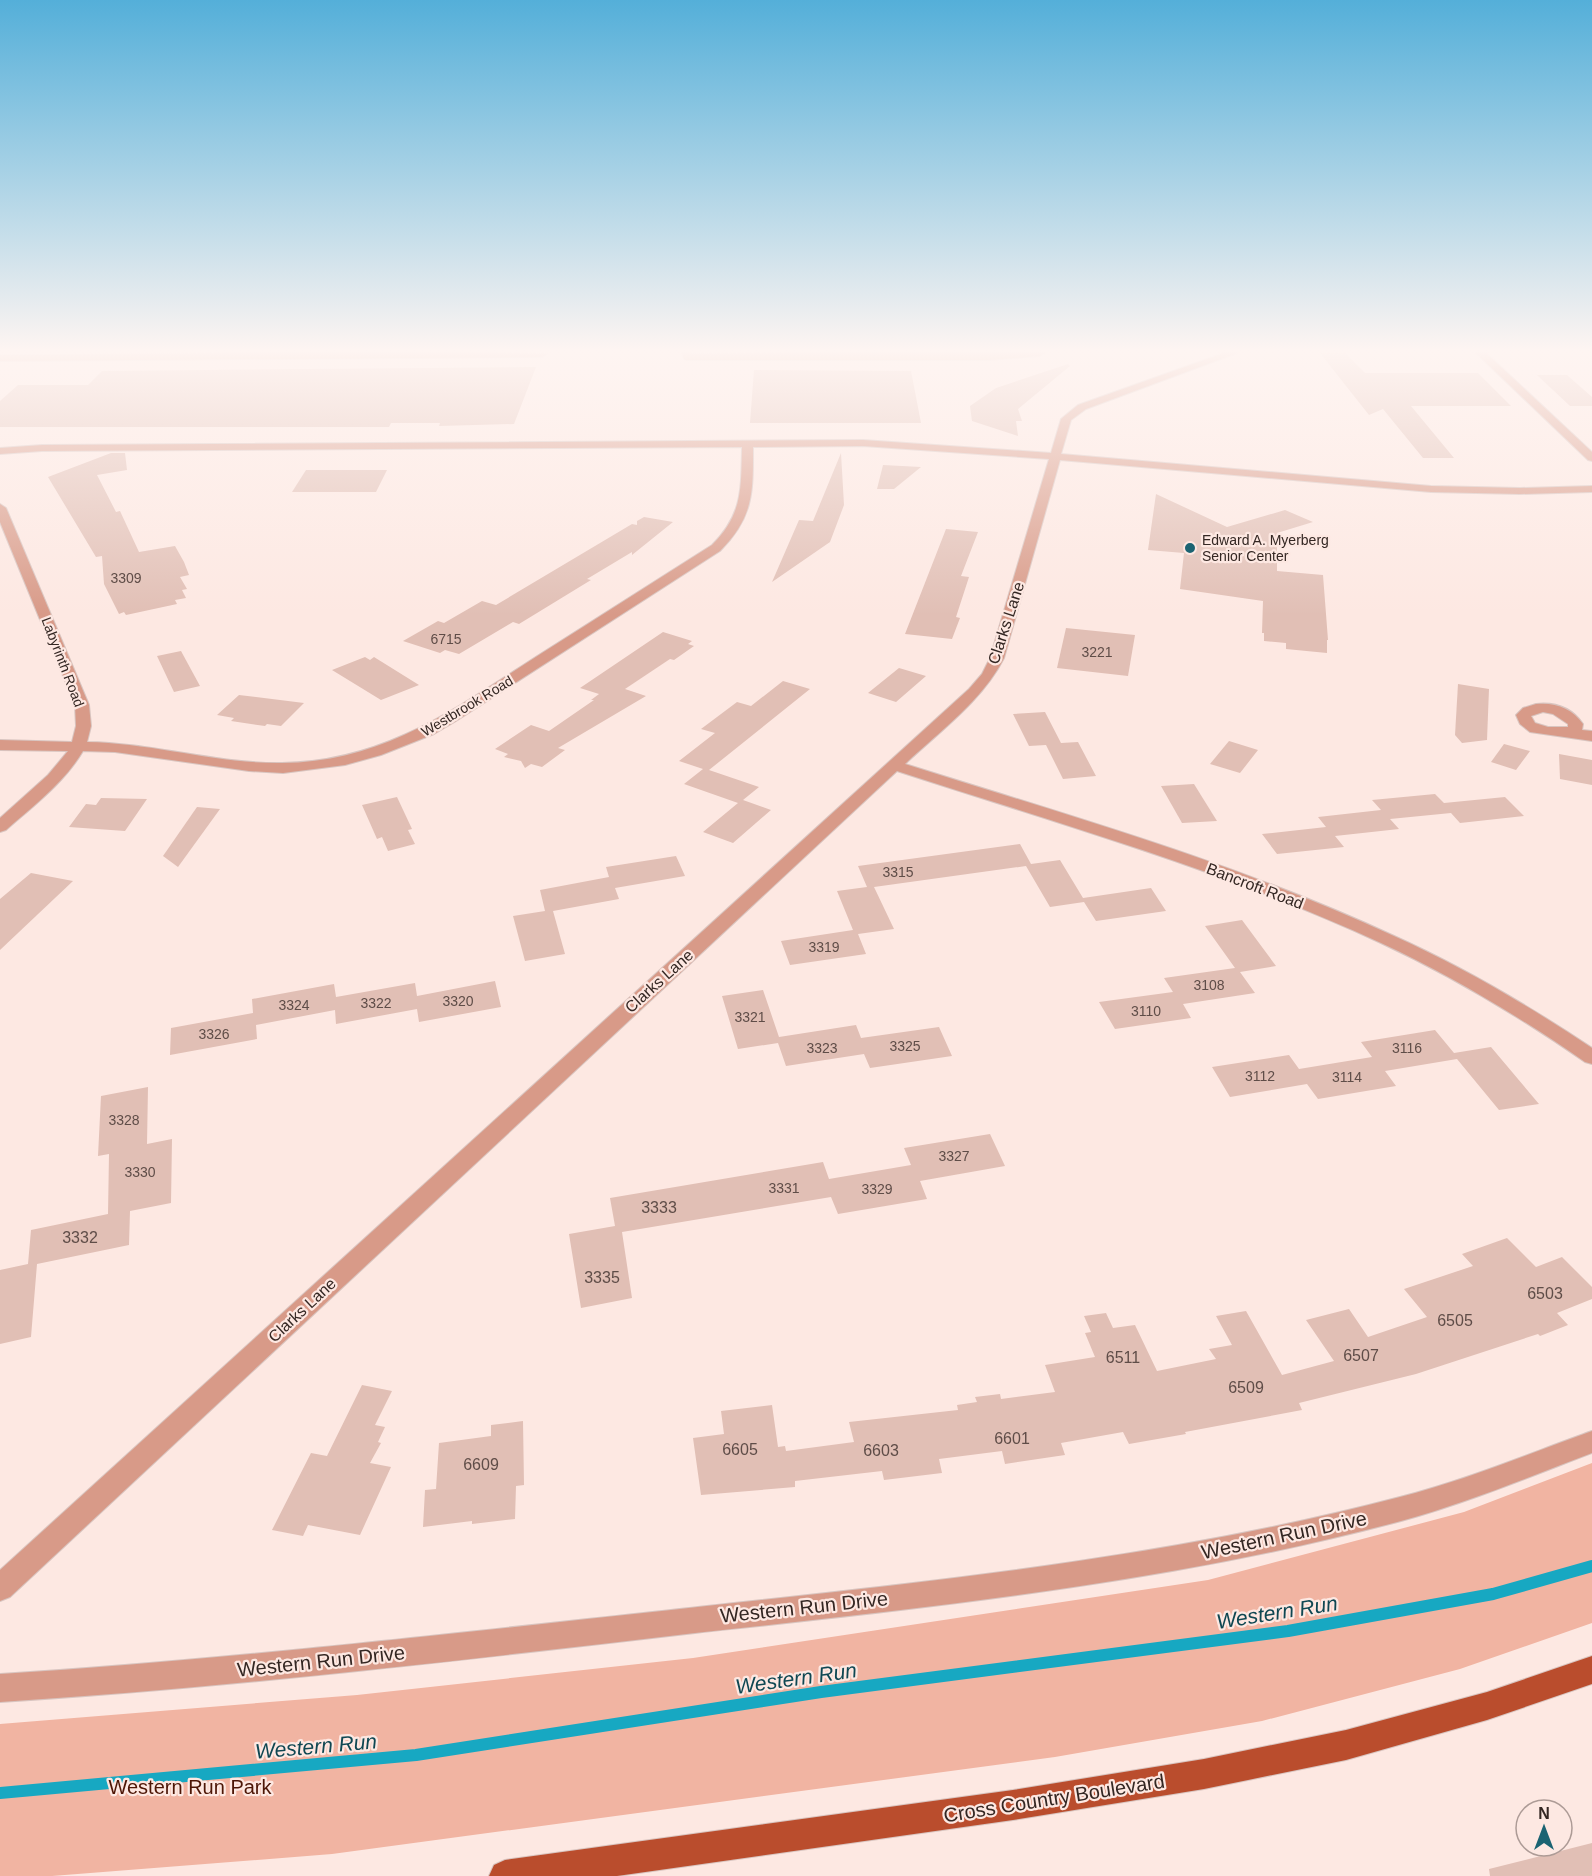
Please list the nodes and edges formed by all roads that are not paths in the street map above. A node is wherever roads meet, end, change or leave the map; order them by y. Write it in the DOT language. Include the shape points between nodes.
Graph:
graph roads {
  1 [pos="1060,441"];
  2 [pos="1574,441"];
  3 [pos="748,444"];
  4 [pos="0,451"];
  5 [pos="1056,458"];
  6 [pos="1592,458"];
  7 [pos="1592,489"];
  8 [pos="0,508"];
  9 [pos="1569,732"];
  10 [pos="1592,736"];
  11 [pos="0,745"];
  12 [pos="79,746"];
  13 [pos="894,765"];
  14 [pos="0,827"];
  15 [pos="1592,1057"];
  16 [pos="1592,1442"];
  17 [pos="0,1588"];
  18 [pos="1592,1671"];
  19 [pos="0,1688"];
  20 [pos="505,1876"];
  1 -- 5 [label="street, Clarks Lane"];
  2 -- 6 [label="street"];
  3 -- 4 [label="street" via="54,447"];
  3 -- 5 [label="street" via="904,445"];
  3 -- 12 [label="street, Westbrook Road" via="743,513 721,544 429,731 345,760 283,768"];
  5 -- 7 [label="street" via="1431,489"];
  5 -- 13 [label="street, Clarks Lane" via="997,658 974,692"];
  8 -- 12 [label="street, Labyrinth Road" via="82,705 84,725"];
  9 -- 10 [label="street"];
  11 -- 12 [label="street, Westbrook Road"];
  12 -- 14 [label="street" via="64,766"];
  13 -- 15 [label="street, Bancroft Road" via="1211,869 1343,920 1388,939 1493,995"];
  13 -- 17 [label="street, Clarks Lane"];
  16 -- 19 [label="street, Western Run Drive" via="1403,1508 1152,1563 968,1589 262,1668"];
  18 -- 20 [label="main road, Cross Country Boulevard" via="1487,1706 1346,1745 1204,1774 1013,1805"];
}
